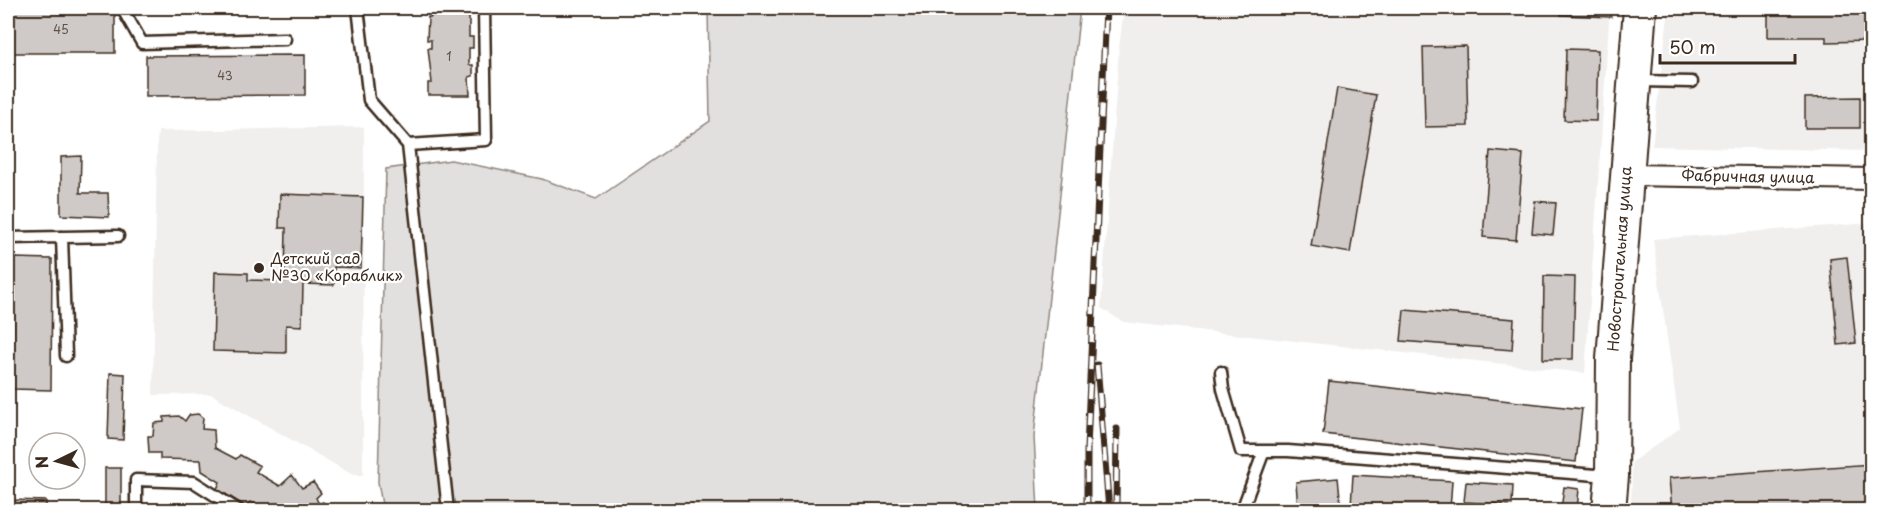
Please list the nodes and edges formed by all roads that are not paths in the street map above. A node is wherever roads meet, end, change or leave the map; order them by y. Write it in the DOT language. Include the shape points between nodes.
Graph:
graph roads {
  1 [pos="122,8"];
  2 [pos="358,8"];
  3 [pos="484,8"];
  4 [pos="1640,8"];
  5 [pos="285,39"];
  6 [pos="1633,81"];
  7 [pos="1692,82"];
  8 [pos="408,145"];
  9 [pos="1625,175"];
  10 [pos="1872,179"];
  11 [pos="118,236"];
  12 [pos="62,237"];
  13 [pos="8,238"];
  14 [pos="66,356"];
  15 [pos="1221,372"];
  16 [pos="1264,451"];
  17 [pos="1612,476"];
  18 [pos="136,510"];
  19 [pos="238,510"];
  20 [pos="448,510"];
  21 [pos="1242,510"];
  22 [pos="1609,510"];
  1 -- 5 [label="lane" via="142,43"];
  2 -- 8 [label="lane" via="369,100"];
  3 -- 8 [label="lane" via="486,140"];
  4 -- 6 [label="main road, Новостроительная улица"];
  6 -- 7 [label="lane"];
  6 -- 9 [label="main road, Новостроительная улица"];
  8 -- 20 [label="lane"];
  9 -- 10 [label="street, Фабричная улица"];
  9 -- 17 [label="main road, Новостроительная улица" via="1613,359"];
  11 -- 12 [label="lane"];
  12 -- 13 [label="lane"];
  12 -- 14 [label="lane"];
  15 -- 16 [label="lane" via="1222,389 1241,451"];
  16 -- 17 [label="lane"];
  16 -- 21 [label="lane"];
  17 -- 22 [label="main road, Новостроительная улица"];
  18 -- 19 [label="lane" via="136,480 166,479 194,482"];
}
